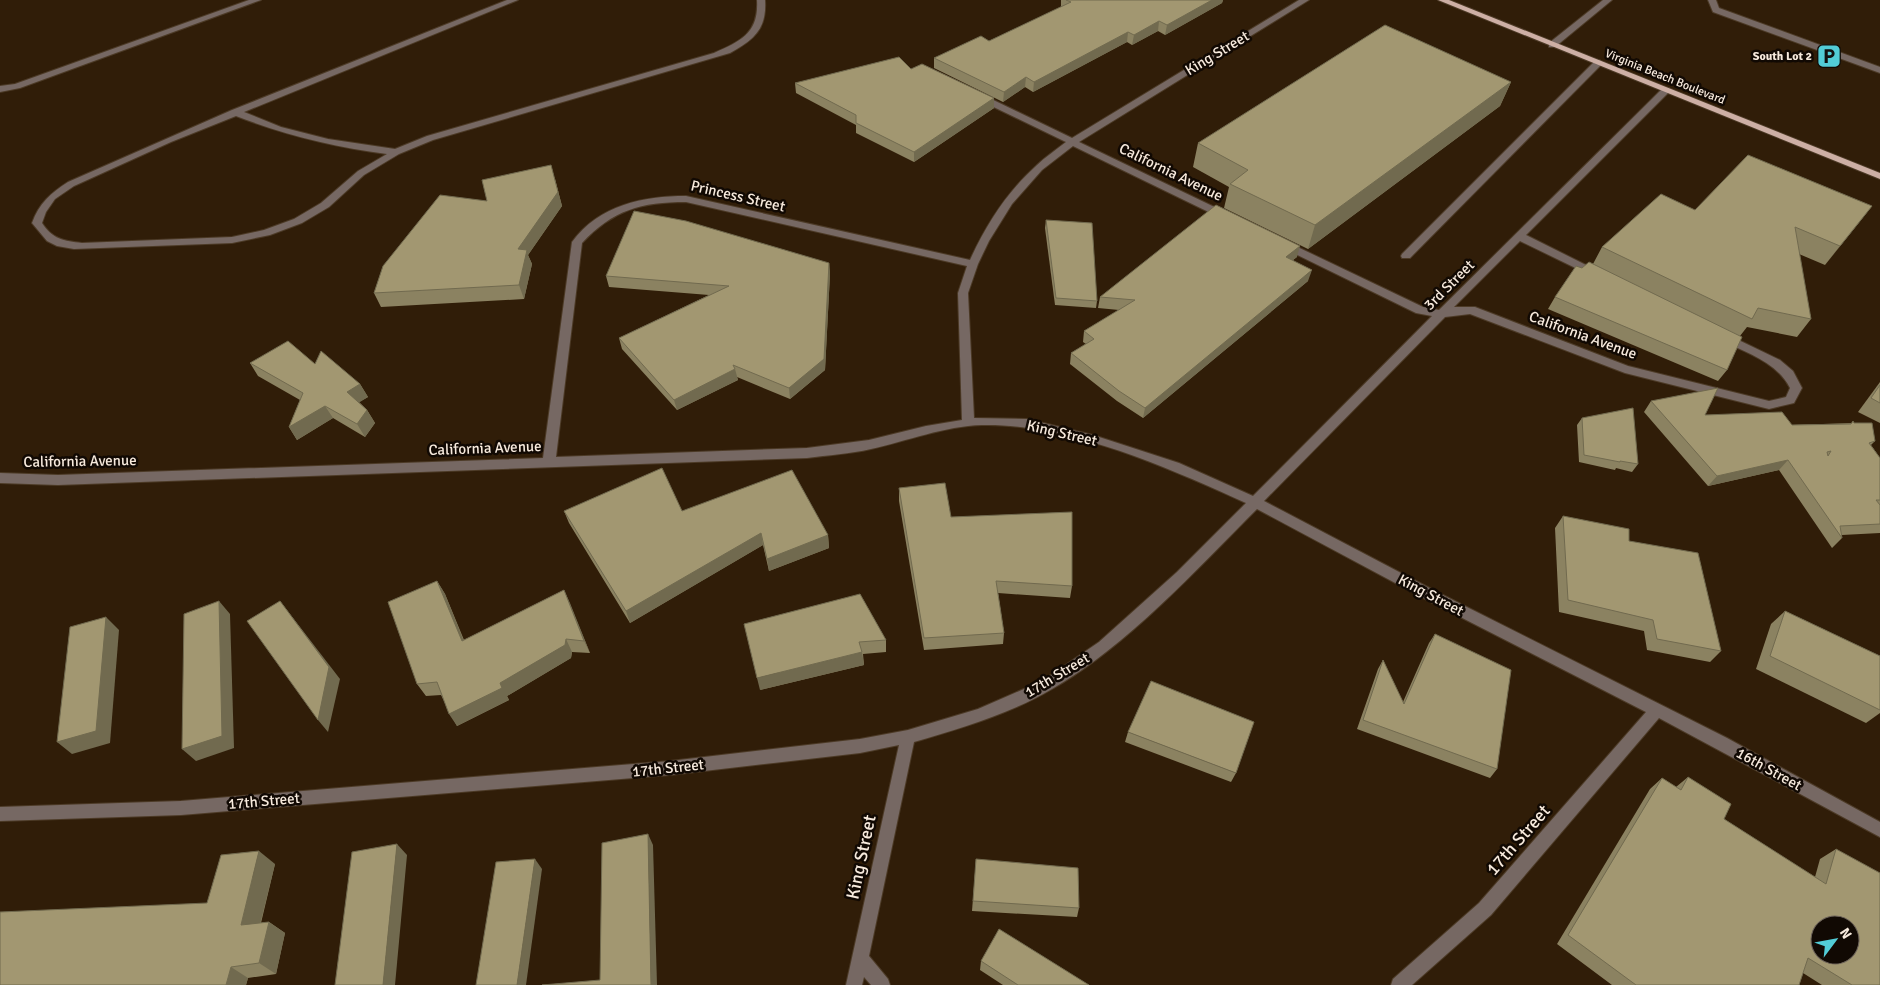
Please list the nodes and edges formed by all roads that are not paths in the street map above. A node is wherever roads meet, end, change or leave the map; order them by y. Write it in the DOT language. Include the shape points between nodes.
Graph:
graph roads {
  1 [pos="257,0"];
  2 [pos="514,0"];
  3 [pos="762,0"];
  4 [pos="1305,0"];
  5 [pos="1442,0"];
  6 [pos="1608,0"];
  7 [pos="1712,0"];
  8 [pos="1552,45"];
  9 [pos="1598,63"];
  10 [pos="1880,70"];
  11 [pos="0,89"];
  12 [pos="1666,90"];
  13 [pos="974,94"];
  14 [pos="235,112"];
  15 [pos="1072,142"];
  16 [pos="396,152"];
  17 [pos="1880,176"];
  18 [pos="1233,220"];
  19 [pos="1519,236"];
  20 [pos="1269,237"];
  21 [pos="1406,256"];
  22 [pos="973,264"];
  23 [pos="1610,281"];
  24 [pos="1441,314"];
  25 [pos="1715,333"];
  26 [pos="968,423"];
  27 [pos="549,462"];
  28 [pos="0,478"];
  29 [pos="1255,502"];
  30 [pos="1657,710"];
  31 [pos="908,737"];
  32 [pos="0,814"];
  33 [pos="1880,830"];
  34 [pos="860,959"];
  35 [pos="854,985"];
  36 [pos="882,985"];
  37 [pos="1399,985"];
  1 -- 11 [label="street" via="17,86"];
  2 -- 14 [label="street"];
  3 -- 16 [label="street" via="759,26 734,48 430,138"];
  4 -- 15 [label="street, King Street"];
  5 -- 8 [label="main road, Virginia Beach Boulevard"];
  6 -- 8 [label="street"];
  7 -- 10 [label="street" via="1716,10"];
  8 -- 9 [label="main road, Virginia Beach Boulevard"];
  9 -- 12 [label="main road, Virginia Beach Boulevard"];
  9 -- 21 [label="street"];
  12 -- 17 [label="main road, Virginia Beach Boulevard"];
  12 -- 19 [label="street, 3rd Street"];
  13 -- 15 [label="street, California Avenue"];
  14 -- 16 [label="street" via="278,129 328,142"];
  14 -- 16 [label="street" via="71,184 52,197 41,211 37,223 44,236 59,244 82,246 232,240 266,233 298,221 325,205 361,172"];
  15 -- 18 [label="street, California Avenue"];
  15 -- 22 [label="street, King Street" via="1039,168 1008,202"];
  19 -- 23 [label="street"];
  19 -- 24 [label="street, 3rd Street"];
  20 -- 24 [label="street, California Avenue" via="1420,310"];
  22 -- 26 [label="street, King Street" via="963,294"];
  22 -- 27 [label="street, Princess Street" via="686,199 665,198 614,210 590,226 577,242"];
  24 -- 25 [label="street, California Avenue" via="1472,310 1625,369 1769,405 1790,400 1796,388 1789,374 1776,363"];
  24 -- 29 [label="street, 3rd Street"];
  26 -- 27 [label="street, California Avenue" via="869,445 807,452"];
  26 -- 29 [label="street, King Street" via="1028,423 1093,439 1175,466"];
  27 -- 28 [label="street, California Avenue" via="58,480"];
  29 -- 30 [label="street, King Street"];
  29 -- 31 [label="street, 17th Street" via="1182,576 1104,646 1047,685 980,715"];
  30 -- 33 [label="street, 16th Street"];
  30 -- 37 [label="street, 17th Street" via="1485,909"];
  31 -- 32 [label="street, 17th Street" via="860,746 660,769 181,808"];
  31 -- 34 [label="street, King Street"];
  34 -- 35 [label="street, King Street"];
  34 -- 36 [label="street"];
}
